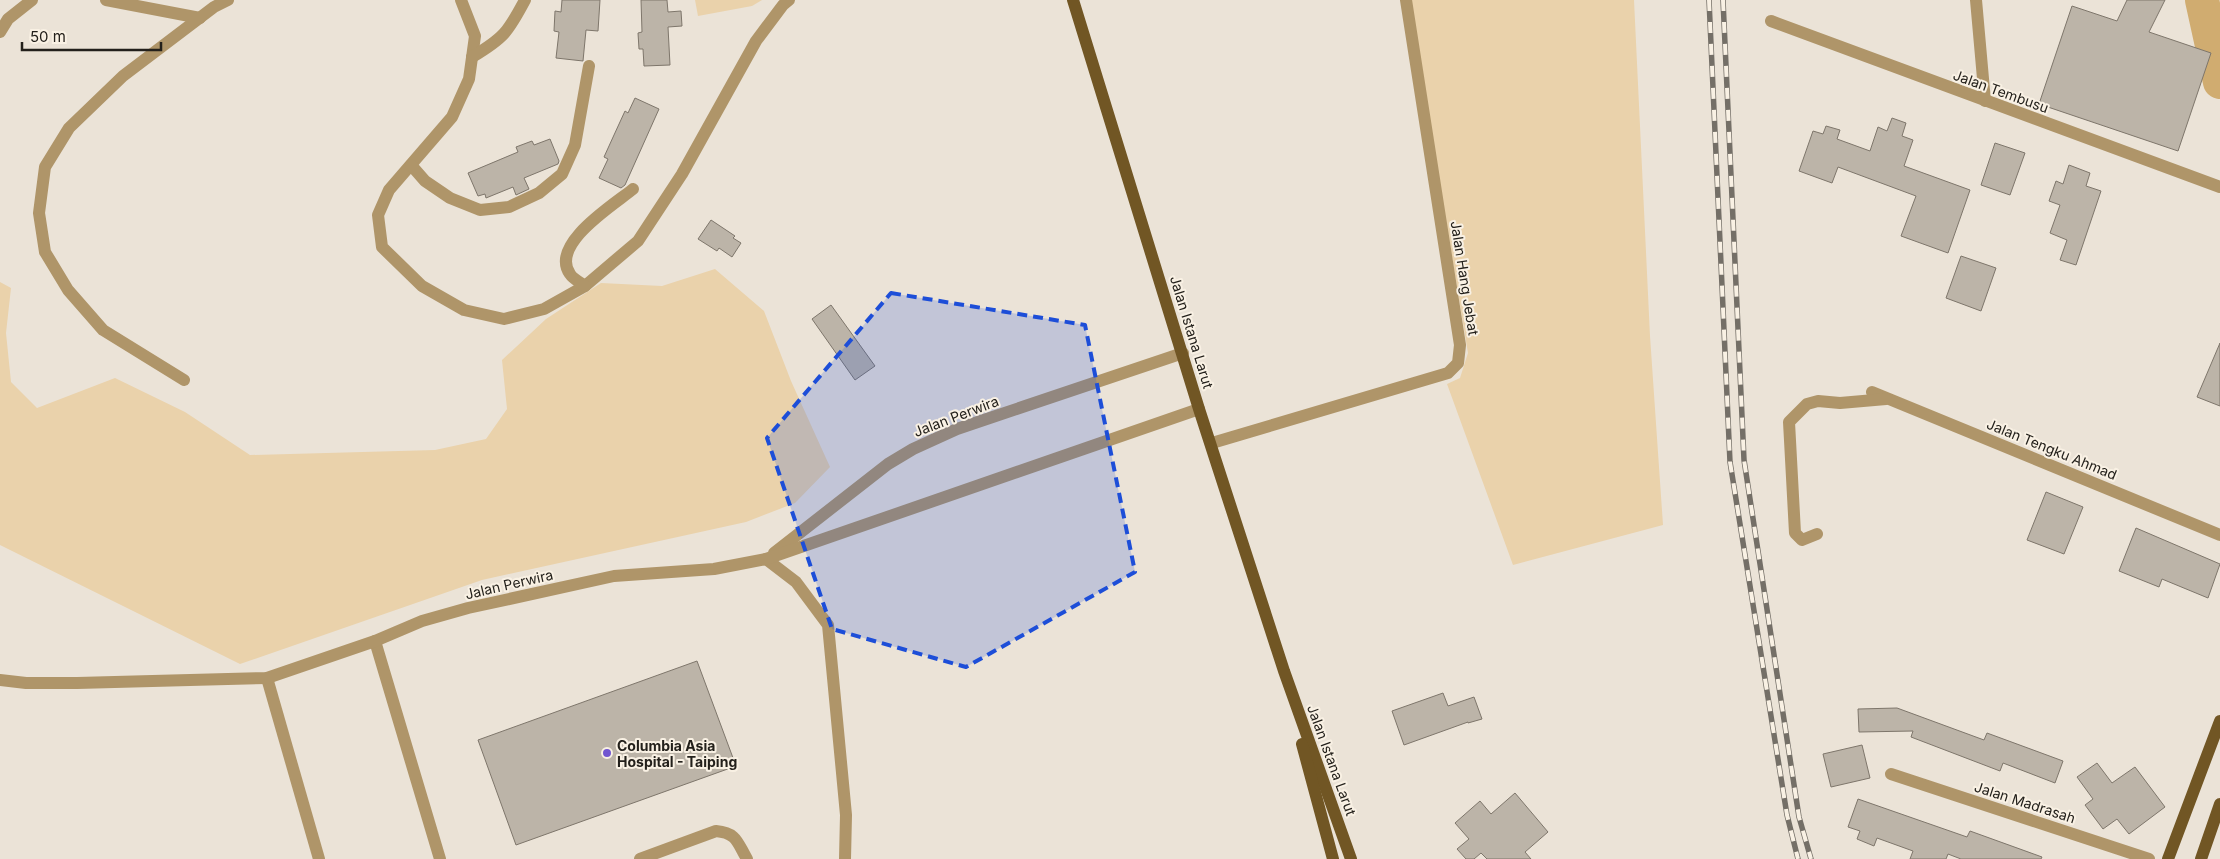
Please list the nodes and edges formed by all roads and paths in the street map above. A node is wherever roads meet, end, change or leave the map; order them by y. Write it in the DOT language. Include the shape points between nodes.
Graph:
graph roads {
  1 [pos="32,0"];
  2 [pos="106,0"];
  3 [pos="228,0"];
  4 [pos="461,0"];
  5 [pos="525,0"];
  6 [pos="789,0"];
  7 [pos="1073,0"];
  8 [pos="1406,0"];
  9 [pos="1976,0"];
  10 [pos="200,18"];
  11 [pos="1771,21"];
  12 [pos="0,32"];
  13 [pos="472,57"];
  14 [pos="589,66"];
  15 [pos="1985,101"];
  16 [pos="411,165"];
  17 [pos="2220,187"];
  18 [pos="633,189"];
  19 [pos="585,286"];
  20 [pos="1183,353"];
  21 [pos="184,380"];
  22 [pos="1872,392"];
  23 [pos="1888,398"];
  24 [pos="1199,409"];
  25 [pos="1212,443"];
  26 [pos="1817,534"];
  27 [pos="2220,535"];
  28 [pos="766,559"];
  29 [pos="375,641"];
  30 [pos="1284,671"];
  31 [pos="268,678"];
  32 [pos="0,680"];
  33 [pos="2220,721"];
  34 [pos="1892,774"];
  35 [pos="2220,804"];
  36 [pos="319,859"];
  37 [pos="440,859"];
  38 [pos="640,859"];
  39 [pos="747,859"];
  40 [pos="845,859"];
  41 [pos="1333,859"];
  42 [pos="1351,859"];
  43 [pos="2149,859"];
  44 [pos="2168,859"];
  45 [pos="2201,859"];
  1 -- 12 [label="street" via="8,19"];
  2 -- 10 [label="street"];
  3 -- 10 [label="street"];
  4 -- 13 [label="street" via="475,36"];
  5 -- 13 [label="street" via="511,26 497,42"];
  6 -- 19 [label="street" via="756,42 682,174 638,241"];
  7 -- 20 [label="main road, Jalan Istana Larut"];
  8 -- 25 [label="street, Jalan Hang Jebat" via="1460,345 1458,363 1448,373"];
  9 -- 15 [label="street"];
  10 -- 21 [label="street" via="123,76 69,128 45,167 39,213 45,252 68,290 104,330"];
  11 -- 15 [label="street, Jalan Tembusu"];
  13 -- 16 [label="street" via="469,79 452,118"];
  14 -- 16 [label="street" via="576,145 562,174 539,193 509,207 480,210 450,198 425,181"];
  15 -- 17 [label="street, Jalan Tembusu"];
  16 -- 19 [label="street" via="389,190 378,215 382,247 422,286 464,310 504,319 544,309"];
  18 -- 19 [label="street" via="582,229 572,243 566,259 569,274"];
  20 -- 24 [label="main road, Jalan Istana Larut"];
  20 -- 28 [label="street, Jalan Perwira" via="957,429 913,449 888,464"];
  22 -- 23 [label="street, Jalan Tengku Ahmad"];
  23 -- 26 [label="street" via="1840,403 1818,401 1807,404 1789,422 1796,533 1802,540"];
  23 -- 27 [label="street, Jalan Tengku Ahmad"];
  24 -- 25 [label="main road, Jalan Istana Larut"];
  24 -- 28 [label="street, Jalan Perwira"];
  25 -- 30 [label="main road, Jalan Istana Larut"];
  28 -- 29 [label="street, Jalan Perwira" via="714,569 614,576 468,608 422,621"];
  28 -- 40 [label="street" via="796,582 828,625 846,815"];
  29 -- 31 [label="street, Jalan Perwira"];
  29 -- 37 [label="street"];
  30 -- 41 [label="main road, Jalan Istana Larut"];
  30 -- 42 [label="main road, Jalan Istana Larut"];
  31 -- 32 [label="street, Jalan Perwira" via="77,683"];
  31 -- 36 [label="street"];
  33 -- 44 [label="main road"];
  34 -- 43 [label="street, Jalan Madrasah"];
  35 -- 45 [label="main road"];
  38 -- 39 [label="street" via="716,831 728,832 737,840"];
}
